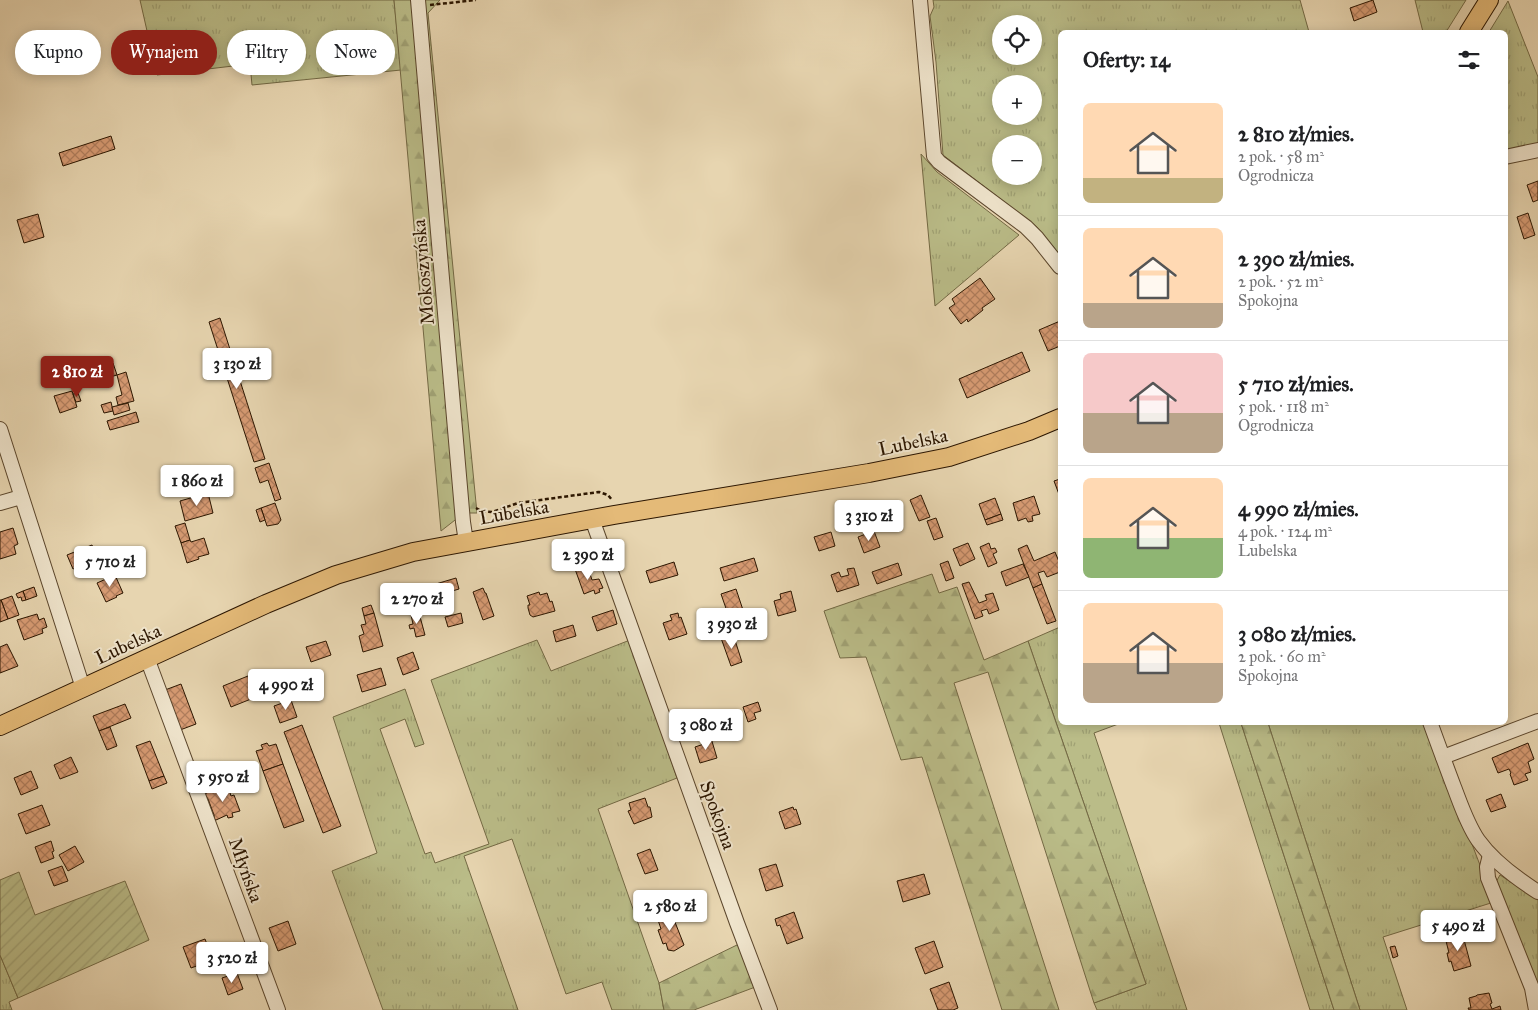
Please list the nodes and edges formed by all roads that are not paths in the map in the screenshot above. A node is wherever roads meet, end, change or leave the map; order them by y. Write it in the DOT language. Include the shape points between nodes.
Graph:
graph roads {
  1 [pos="920,0"];
  2 [pos="1489,0"];
  3 [pos="418,3"];
  4 [pos="1470,30"];
  5 [pos="1538,150"];
  6 [pos="1508,156"];
  7 [pos="1058,265"];
  8 [pos="1058,419"];
  9 [pos="0,430"];
  10 [pos="21,496"];
  11 [pos="0,503"];
  12 [pos="592,520"];
  13 [pos="466,542"];
  14 [pos="147,658"];
  15 [pos="83,688"];
  16 [pos="1538,721"];
  17 [pos="1431,725"];
  18 [pos="0,726"];
  19 [pos="1443,757"];
  20 [pos="1490,855"];
  21 [pos="1538,892"];
  22 [pos="278,1010"];
  23 [pos="770,1010"];
  24 [pos="1536,1010"];
  1 -- 7 [label="street" via="934,156 1026,227"];
  2 -- 4 [label="main road"];
  3 -- 13 [label="street, Mokoszyńska"];
  5 -- 6 [label="street"];
  8 -- 12 [label="main road, Lubelska" via="949,457"];
  9 -- 10 [label="street"];
  10 -- 11 [label="street"];
  10 -- 15 [label="street"];
  12 -- 13 [label="main road, Lubelska"];
  12 -- 23 [label="street, Spokojna"];
  13 -- 14 [label="main road, Lubelska" via="413,552 336,575"];
  14 -- 15 [label="main road, Lubelska"];
  14 -- 22 [label="street, Młyńska"];
  15 -- 18 [label="main road, Lubelska"];
  16 -- 19 [label="street"];
  17 -- 19 [label="street"];
  19 -- 20 [label="street" via="1470,826"];
  20 -- 21 [label="street"];
  20 -- 24 [label="street" via="1488,878 1532,988"];
}
